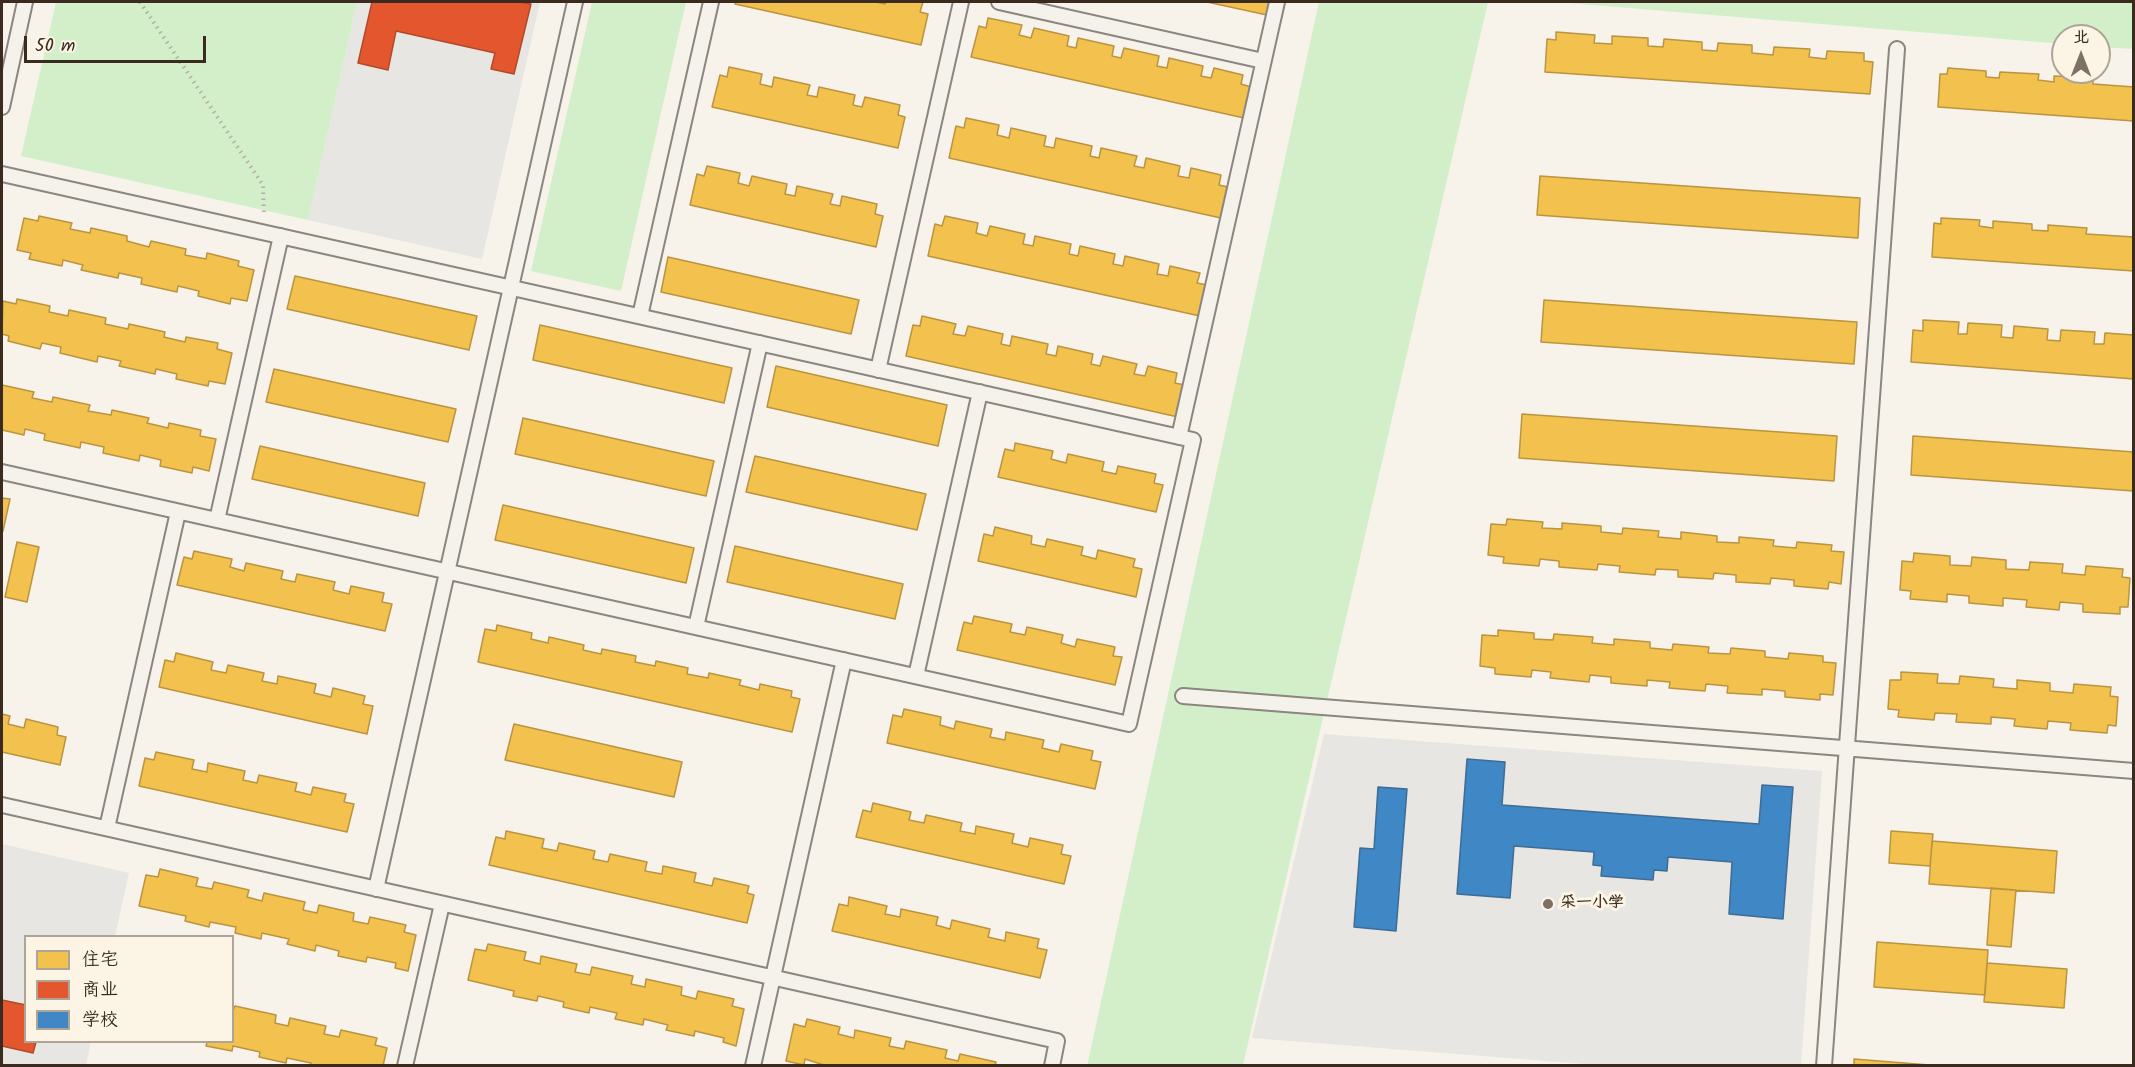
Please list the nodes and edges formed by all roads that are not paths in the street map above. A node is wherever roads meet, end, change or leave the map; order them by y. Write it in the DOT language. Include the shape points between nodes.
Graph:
graph roads {
  1 [pos="25,2"];
  2 [pos="575,2"];
  3 [pos="711,2"];
  4 [pos="961,2"];
  5 [pos="999,2"];
  6 [pos="1277,2"];
  7 [pos="1897,49"];
  8 [pos="1263,61"];
  9 [pos="2,107"];
  10 [pos="2,174"];
  11 [pos="281,236"];
  12 [pos="511,288"];
  13 [pos="640,316"];
  14 [pos="760,344"];
  15 [pos="878,370"];
  16 [pos="980,393"];
  17 [pos="1179,437"];
  18 [pos="2,472"];
  19 [pos="178,512"];
  20 [pos="217,520"];
  21 [pos="447,572"];
  22 [pos="696,627"];
  23 [pos="844,660"];
  24 [pos="916,676"];
  25 [pos="1183,696"];
  26 [pos="1848,748"];
  27 [pos="2133,771"];
  28 [pos="2,805"];
  29 [pos="107,828"];
  30 [pos="376,889"];
  31 [pos="442,904"];
  32 [pos="772,978"];
  33 [pos="405,1065"];
  34 [pos="753,1065"];
  35 [pos="1052,1065"];
  36 [pos="1824,1065"];
  1 -- 9 [label="lane"];
  2 -- 12 [label="lane"];
  3 -- 13 [label="lane"];
  4 -- 15 [label="lane"];
  5 -- 8 [label="lane"];
  6 -- 8 [label="lane"];
  7 -- 26 [label="lane"];
  8 -- 17 [label="lane"];
  10 -- 11 [label="lane"];
  11 -- 12 [label="lane"];
  11 -- 20 [label="lane"];
  12 -- 13 [label="lane"];
  12 -- 21 [label="lane"];
  13 -- 14 [label="lane"];
  14 -- 15 [label="lane"];
  14 -- 22 [label="lane"];
  15 -- 16 [label="lane"];
  16 -- 17 [label="lane"];
  16 -- 24 [label="lane"];
  17 -- 24 [label="lane" via="1193,440 1129,724"];
  18 -- 19 [label="lane"];
  19 -- 20 [label="lane"];
  19 -- 29 [label="lane"];
  20 -- 21 [label="lane"];
  21 -- 22 [label="lane"];
  21 -- 30 [label="lane"];
  22 -- 23 [label="lane"];
  23 -- 24 [label="lane"];
  23 -- 32 [label="lane"];
  25 -- 26 [label="lane"];
  26 -- 27 [label="lane"];
  26 -- 36 [label="lane"];
  28 -- 29 [label="lane"];
  29 -- 30 [label="lane"];
  30 -- 31 [label="lane"];
  31 -- 32 [label="lane"];
  31 -- 33 [label="lane"];
  32 -- 34 [label="lane"];
  32 -- 35 [label="lane" via="1058,1041"];
}
